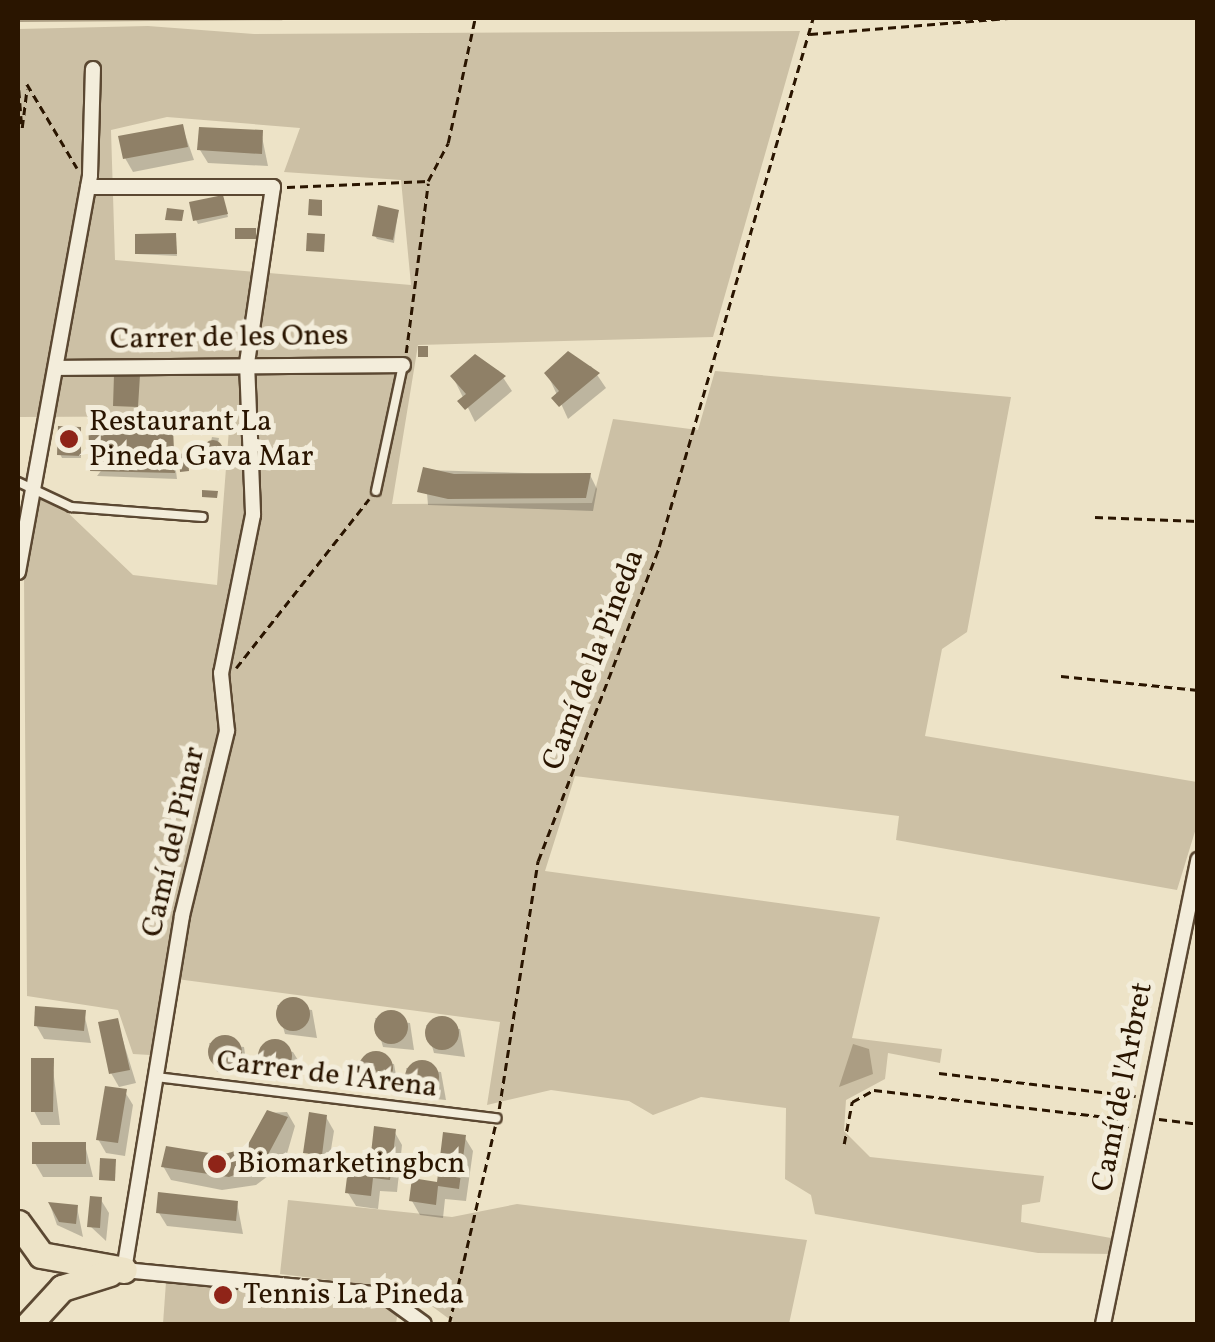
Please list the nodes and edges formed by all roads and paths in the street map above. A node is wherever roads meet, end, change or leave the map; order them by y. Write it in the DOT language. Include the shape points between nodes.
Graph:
graph roads {
  1 [pos="475,18"];
  2 [pos="812,18"];
  3 [pos="1008,18"];
  4 [pos="808,34"];
  5 [pos="93,69"];
  6 [pos="18,78"];
  7 [pos="18,84"];
  8 [pos="27,84"];
  9 [pos="428,181"];
  10 [pos="88,186"];
  11 [pos="273,188"];
  12 [pos="247,362"];
  13 [pos="403,365"];
  14 [pos="56,368"];
  15 [pos="18,482"];
  16 [pos="376,491"];
  17 [pos="34,494"];
  18 [pos="203,517"];
  19 [pos="1096,517"];
  20 [pos="1198,521"];
  21 [pos="18,572"];
  22 [pos="221,673"];
  23 [pos="1061,676"];
  24 [pos="1198,690"];
  25 [pos="1198,860"];
  26 [pos="939,1073"];
  27 [pos="152,1076"];
  28 [pos="1152,1098"];
  29 [pos="497,1118"];
  30 [pos="1148,1118"];
  31 [pos="1198,1124"];
  32 [pos="844,1144"];
  33 [pos="1142,1144"];
  34 [pos="18,1223"];
  35 [pos="124,1270"];
  36 [pos="29,1324"];
  37 [pos="424,1324"];
  38 [pos="449,1324"];
  39 [pos="1103,1324"];
  1 -- 9 [label="path" via="448,143"];
  2 -- 4 [label="path, Camí de la Pineda"];
  3 -- 4 [label="path"];
  4 -- 29 [label="path, Camí de la Pineda" via="659,547 538,861"];
  5 -- 10 [label="street"];
  6 -- 8 [label="path, bridge" via="22,128"];
  7 -- 8 [label="path"];
  8 -- 10 [label="path"];
  9 -- 11 [label="path"];
  9 -- 13 [label="path"];
  10 -- 11 [label="street"];
  10 -- 14 [label="street"];
  11 -- 12 [label="street, Camí del Pinar"];
  12 -- 13 [label="street, Carrer de les Ones"];
  12 -- 14 [label="street, Carrer de les Ones"];
  12 -- 22 [label="street, Camí del Pinar" via="251,545"];
  13 -- 16 [label="lane"];
  14 -- 17 [label="street"];
  15 -- 17 [label="lane"];
  16 -- 22 [label="path" via="315,559 246,665"];
  17 -- 18 [label="lane" via="71,507"];
  17 -- 21 [label="street"];
  19 -- 20 [label="path"];
  22 -- 27 [label="street, Camí del Pinar" via="226,732"];
  23 -- 24 [label="path"];
  25 -- 28 [label="street, Camí de l'Arbret"];
  26 -- 28 [label="path"];
  27 -- 29 [label="lane, Carrer de l'Arena"];
  27 -- 35 [label="street, Camí del Pinar"];
  28 -- 30 [label="street, Camí de l'Arbret"];
  29 -- 38 [label="path, Camí de la Pineda"];
  30 -- 31 [label="path"];
  30 -- 33 [label="street, Camí de l'Arbret"];
  32 -- 33 [label="path" via="852,1102 874,1090 1117,1118"];
  33 -- 39 [label="street, Camí de l'Arbret"];
  34 -- 35 [label="highway" via="40,1255"];
  35 -- 36 [label="highway" via="62,1288"];
  35 -- 37 [label="street" via="384,1295"];
}
